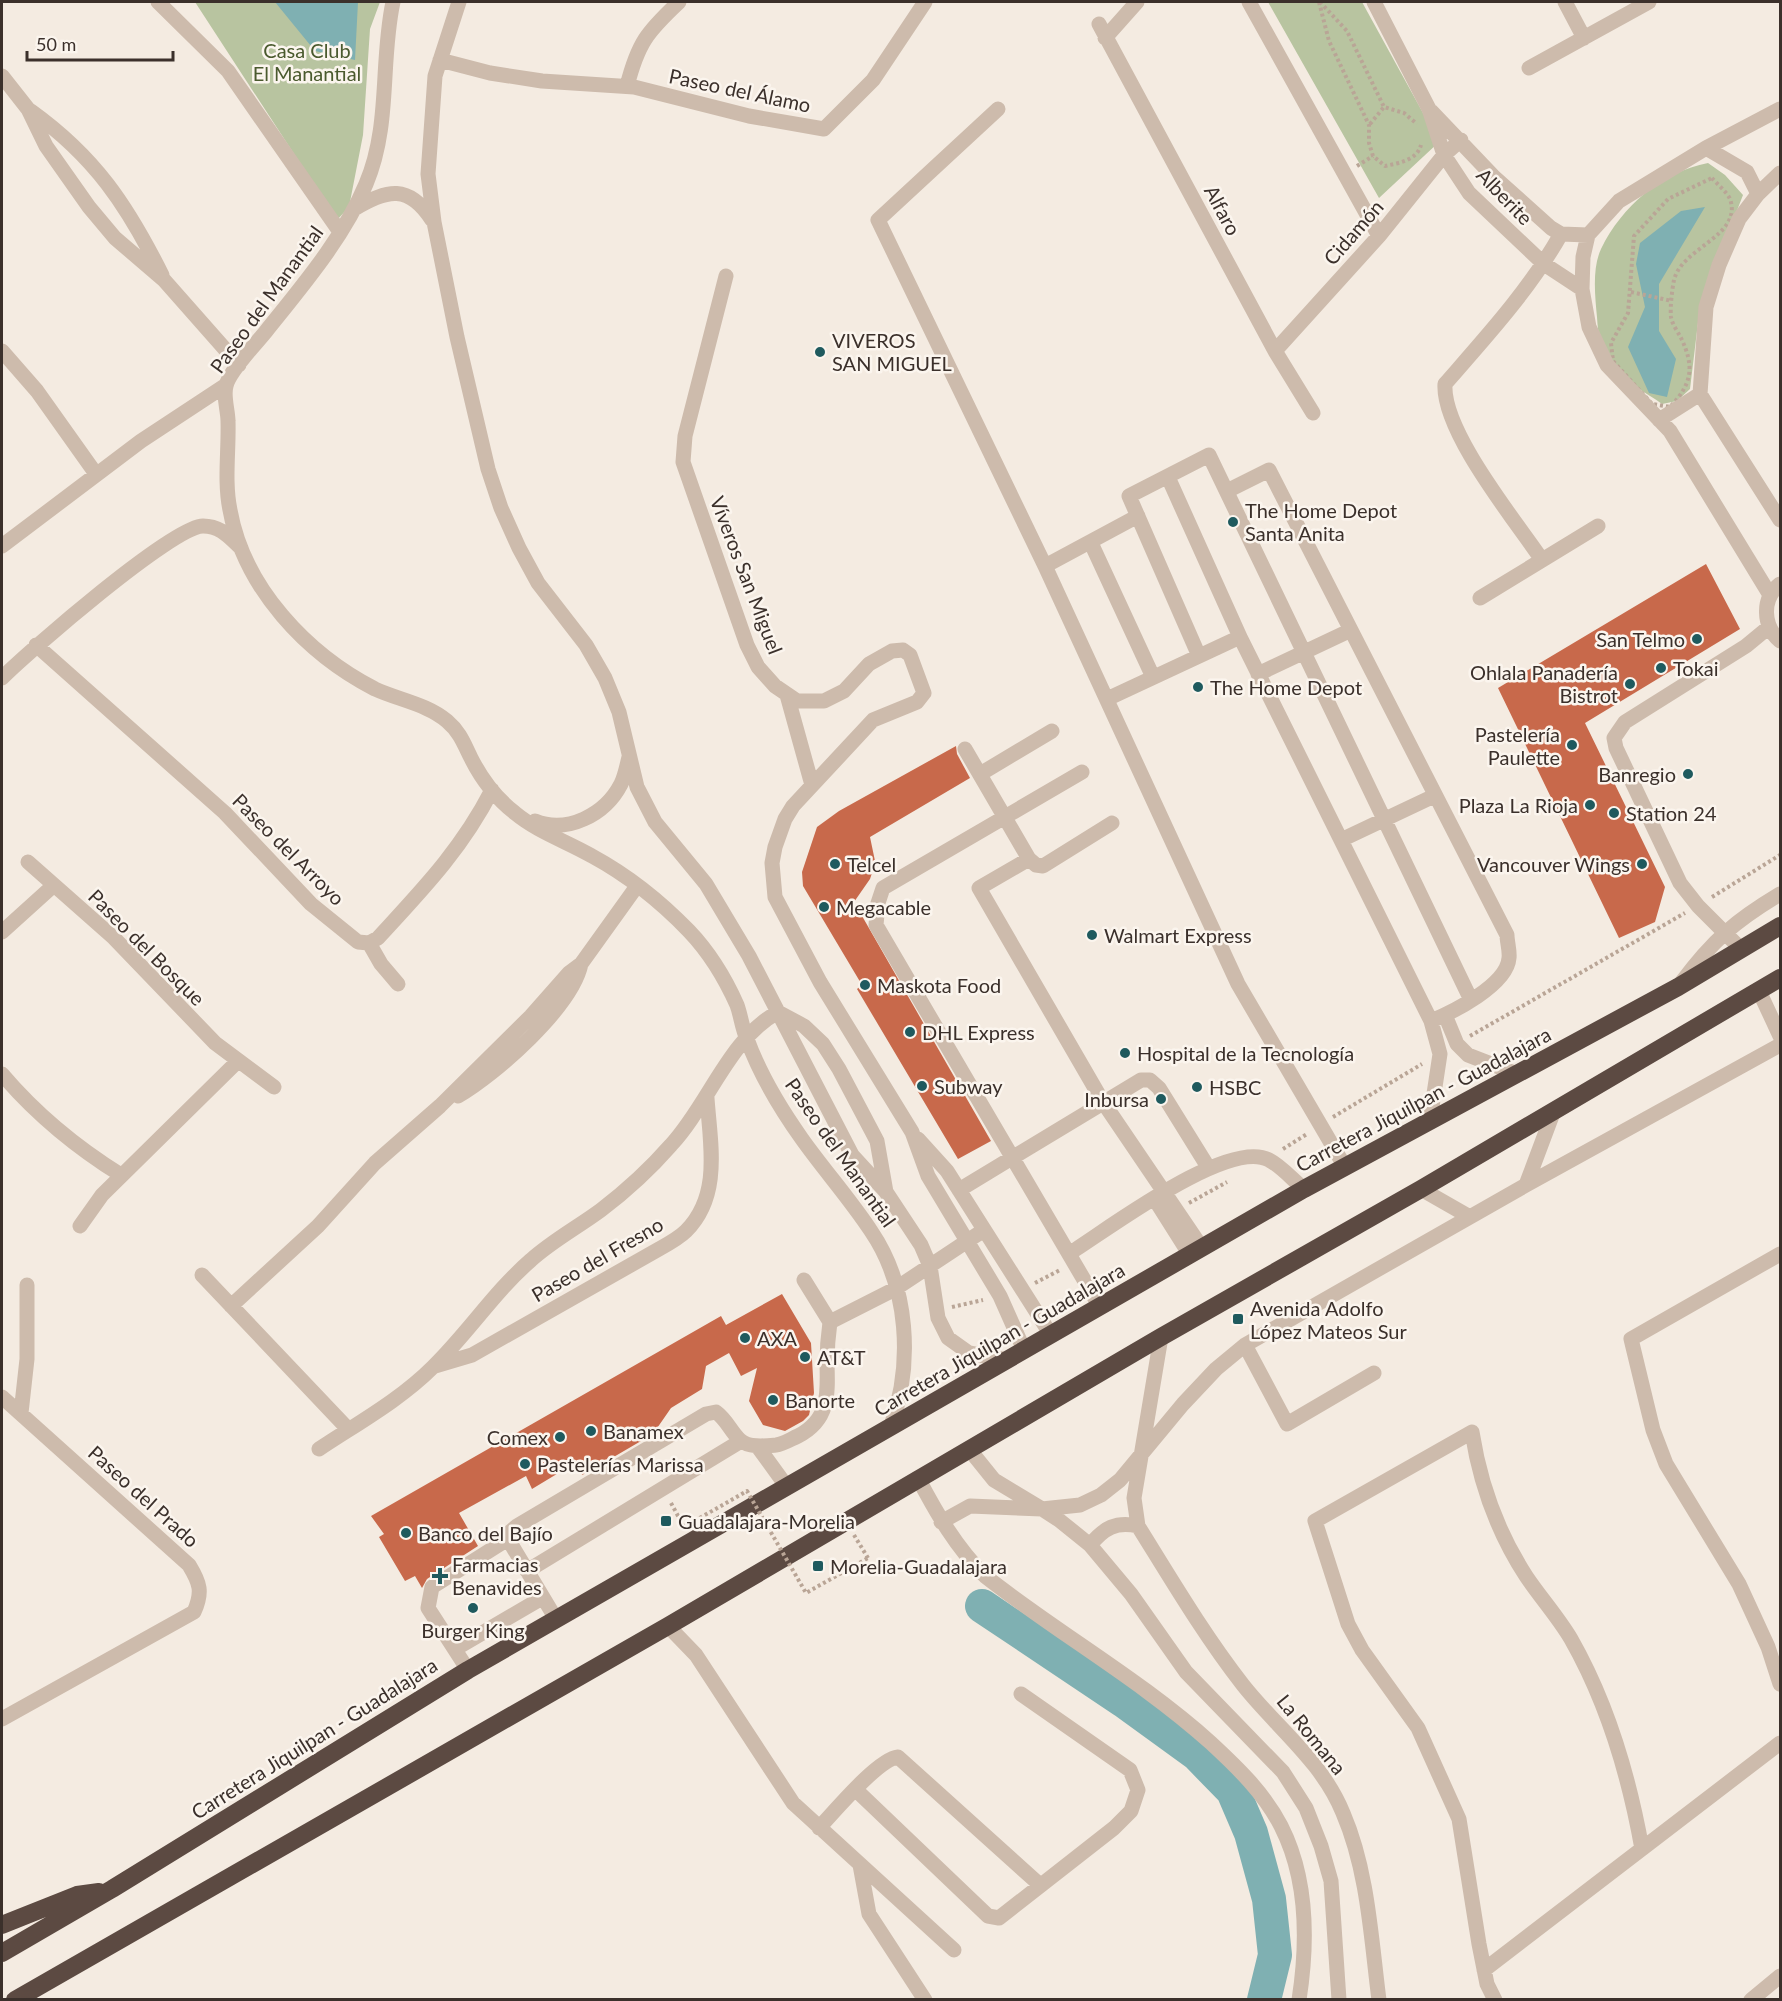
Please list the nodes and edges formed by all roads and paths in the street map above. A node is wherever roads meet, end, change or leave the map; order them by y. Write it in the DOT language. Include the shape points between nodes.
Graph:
graph roads {
  1 [pos="158,2"];
  2 [pos="393,2"];
  3 [pos="459,2"];
  4 [pos="679,2"];
  5 [pos="925,2"];
  6 [pos="1137,2"];
  7 [pos="1249,2"];
  8 [pos="1319,2"];
  9 [pos="1374,2"];
  10 [pos="1565,2"];
  11 [pos="1649,2"];
  12 [pos="1584,38"];
  13 [pos="440,60"];
  14 [pos="1529,68"];
  15 [pos="2,76"];
  16 [pos="627,86"];
  17 [pos="1384,107"];
  18 [pos="28,109"];
  19 [pos="998,109"];
  20 [pos="1428,109"];
  21 [pos="1780,109"];
  22 [pos="1369,125"];
  23 [pos="1418,125"];
  24 [pos="1420,136"];
  25 [pos="1461,140"];
  26 [pos="1706,148"];
  27 [pos="1444,155"];
  28 [pos="1780,173"];
  29 [pos="1758,194"];
  30 [pos="353,210"];
  31 [pos="434,222"];
  32 [pos="340,232"];
  33 [pos="1561,234"];
  34 [pos="1588,235"];
  35 [pos="1379,236"];
  36 [pos="1544,264"];
  37 [pos="726,276"];
  38 [pos="164,280"];
  39 [pos="1582,289"];
  40 [pos="1631,292"];
  41 [pos="1672,301"];
  42 [pos="2,351"];
  43 [pos="1275,351"];
  44 [pos="239,365"];
  45 [pos="226,385"];
  46 [pos="1700,394"];
  47 [pos="1313,413"];
  48 [pos="1659,420"];
  49 [pos="96,474"];
  50 [pos="1168,477"];
  51 [pos="1227,491"];
  52 [pos="1138,516"];
  53 [pos="1780,520"];
  54 [pos="1598,526"];
  55 [pos="1091,543"];
  56 [pos="2,546"];
  57 [pos="242,549"];
  58 [pos="1542,560"];
  59 [pos="1045,566"];
  60 [pos="1775,589"];
  61 [pos="1480,598"];
  62 [pos="1769,627"];
  63 [pos="1349,631"];
  64 [pos="1240,637"];
  65 [pos="1780,641"];
  66 [pos="36,645"];
  67 [pos="1304,651"];
  68 [pos="1199,656"];
  69 [pos="1258,674"];
  70 [pos="1153,677"];
  71 [pos="2,678"];
  72 [pos="787,695"];
  73 [pos="1107,699"];
  74 [pos="1052,731"];
  75 [pos="965,749"];
  76 [pos="630,754"];
  77 [pos="1083,772"];
  78 [pos="980,774"];
  79 [pos="812,785"];
  80 [pos="492,790"];
  81 [pos="1434,796"];
  82 [pos="515,813"];
  83 [pos="1005,817"];
  84 [pos="1384,820"];
  85 [pos="1112,823"];
  86 [pos="1341,840"];
  87 [pos="1780,855"];
  88 [pos="1029,859"];
  89 [pos="28,862"];
  90 [pos="54,885"];
  91 [pos="638,886"];
  92 [pos="1780,894"];
  93 [pos="1698,906"];
  94 [pos="1780,926"];
  95 [pos="2,932"];
  96 [pos="1724,933"];
  97 [pos="369,943"];
  98 [pos="1742,950"];
  99 [pos="1780,978"];
  100 [pos="398,984"];
  101 [pos="1678,987"];
  102 [pos="1758,991"];
  103 [pos="1471,1000"];
  104 [pos="778,1012"];
  105 [pos="1445,1015"];
  106 [pos="1497,1020"];
  107 [pos="1431,1021"];
  108 [pos="1780,1036"];
  109 [pos="746,1037"];
  110 [pos="1780,1045"];
  111 [pos="238,1061"];
  112 [pos="2,1074"];
  113 [pos="1516,1074"];
  114 [pos="274,1087"];
  115 [pos="707,1098"];
  116 [pos="1103,1102"];
  117 [pos="1553,1113"];
  118 [pos="1430,1120"];
  119 [pos="912,1132"];
  120 [pos="1013,1156"];
  121 [pos="1208,1167"];
  122 [pos="1345,1167"];
  123 [pos="121,1175"];
  124 [pos="1526,1185"];
  125 [pos="1304,1189"];
  126 [pos="1421,1189"];
  127 [pos="959,1190"];
  128 [pos="886,1192"];
  129 [pos="1160,1195"];
  130 [pos="1470,1217"];
  131 [pos="80,1226"];
  132 [pos="984,1230"];
  133 [pos="966,1241"];
  134 [pos="1196,1251"];
  135 [pos="1070,1253"];
  136 [pos="1780,1254"];
  137 [pos="930,1266"];
  138 [pos="202,1275"];
  139 [pos="804,1280"];
  140 [pos="27,1285"];
  141 [pos="895,1289"];
  142 [pos="1000,1296"];
  143 [pos="231,1306"];
  144 [pos="1100,1307"];
  145 [pos="936,1310"];
  146 [pos="830,1322"];
  147 [pos="1616,1332"];
  148 [pos="1051,1335"];
  149 [pos="1161,1337"];
  150 [pos="1630,1339"];
  151 [pos="1245,1345"];
  152 [pos="1024,1350"];
  153 [pos="1007,1360"];
  154 [pos="435,1365"];
  155 [pos="1374,1373"];
  156 [pos="2,1397"];
  157 [pos="21,1413"];
  158 [pos="891,1426"];
  159 [pos="348,1429"];
  160 [pos="741,1442"];
  161 [pos="758,1447"];
  162 [pos="319,1449"];
  163 [pos="969,1449"];
  164 [pos="1141,1458"];
  165 [pos="918,1478"];
  166 [pos="787,1487"];
  167 [pos="1042,1509"];
  168 [pos="678,1515"];
  169 [pos="846,1521"];
  170 [pos="941,1522"];
  171 [pos="1138,1526"];
  172 [pos="508,1539"];
  173 [pos="1090,1545"];
  174 [pos="527,1571"];
  175 [pos="542,1598"];
  176 [pos="556,1619"];
  177 [pos="668,1626"];
  178 [pos="455,1649"];
  179 [pos="468,1670"];
  180 [pos="1780,1684"];
  181 [pos="1020,1694"];
  182 [pos="2,1719"];
  183 [pos="1780,1743"];
  184 [pos="855,1789"];
  185 [pos="819,1828"];
  186 [pos="1642,1849"];
  187 [pos="860,1865"];
  188 [pos="1039,1884"];
  189 [pos="112,1889"];
  190 [pos="2,1925"];
  191 [pos="954,1950"];
  192 [pos="2,1953"];
  193 [pos="1484,1970"];
  194 [pos="1780,1976"];
  195 [pos="15,2000"];
  196 [pos="925,2000"];
  197 [pos="1299,2000"];
  198 [pos="1339,2000"];
  199 [pos="1379,2000"];
  200 [pos="1495,2000"];
  201 [pos="1751,2000"];
  1 -- 32 [label="street" via="228,70"];
  2 -- 30 [label="street, Paseo del Manantial" via="386,34 381,140"];
  3 -- 13 [label="street, Paseo del Manantial"];
  4 -- 16 [label="street" via="650,30 636,52"];
  5 -- 16 [label="street, Paseo del Álamo" via="873,80 824,129 738,114"];
  6 -- 43 [label="street, Alfaro" via="1102,31"];
  7 -- 35 [label="street"];
  8 -- 17 [label="path" via="1347,31"];
  8 -- 22 [label="path" via="1329,41"];
  9 -- 20 [label="street, Alberite"];
  10 -- 12 [label="street"];
  11 -- 12 [label="street"];
  12 -- 14 [label="street"];
  13 -- 16 [label="street, Paseo del Álamo" via="542,81"];
  13 -- 31 [label="street, Paseo del Manantial" via="430,123 428,174"];
  15 -- 18 [label="street"];
  17 -- 22 [label="path"];
  17 -- 23 [label="path" via="1404,113"];
  18 -- 38 [label="street" via="46,146 89,207 115,238"];
  18 -- 38 [label="street" via="59,131 114,190 137,224"];
  19 -- 59 [label="street" via="879,220"];
  20 -- 25 [label="street, Alberite"];
  20 -- 27 [label="street, Alberite"];
  21 -- 26 [label="street"];
  22 -- 24 [label="path" via="1373,156 1385,166 1413,158 1422,148"];
  25 -- 27 [label="street, Cidamón"];
  25 -- 33 [label="street, Alberite" via="1493,176"];
  26 -- 29 [label="street" via="1747,171"];
  26 -- 34 [label="street" via="1619,201"];
  27 -- 35 [label="street, Cidamón"];
  27 -- 36 [label="street, Alberite" via="1469,193"];
  28 -- 29 [label="street"];
  29 -- 46 [label="street" via="1739,219 1706,308"];
  30 -- 31 [label="street" via="375,197 407,195 423,206"];
  30 -- 32 [label="street, Paseo del Manantial"];
  31 -- 76 [label="street, Paseo del Manantial" via="488,469 501,507 538,583 586,645 605,678"];
  32 -- 44 [label="street, Paseo del Manantial"];
  33 -- 34 [label="street"];
  33 -- 36 [label="street"];
  34 -- 39 [label="street"];
  35 -- 43 [label="street, Cidamón"];
  36 -- 39 [label="street, Alberite"];
  36 -- 58 [label="street" via="1445,384 1444,397 1468,452"];
  37 -- 72 [label="street, Víveros San Miguel" via="683,462 747,645 766,677"];
  38 -- 44 [label="street"];
  39 -- 48 [label="street" via="1589,327 1607,364"];
  40 -- 41 [label="path"];
  40 -- 41 [label="path" via="1628,313 1611,343 1613,361 1652,404 1670,407 1685,392 1691,370 1685,346 1671,318"];
  40 -- 41 [label="path" via="1634,236 1668,199 1712,178 1730,198 1731,218 1722,231 1689,255 1674,279"];
  42 -- 49 [label="street"];
  43 -- 47 [label="street, Alfaro"];
  44 -- 45 [label="street, Paseo del Manantial"];
  45 -- 49 [label="street"];
  45 -- 57 [label="street, Paseo del Manantial" via="229,509"];
  46 -- 48 [label="street"];
  46 -- 53 [label="street"];
  48 -- 60 [label="street"];
  49 -- 56 [label="street"];
  50 -- 51 [label="street" via="1209,455"];
  50 -- 52 [label="street" via="1129,496"];
  50 -- 64 [label="street"];
  51 -- 63 [label="street" via="1269,470"];
  51 -- 67 [label="street"];
  52 -- 55 [label="street"];
  52 -- 68 [label="street"];
  54 -- 58 [label="street"];
  55 -- 59 [label="street"];
  55 -- 70 [label="street"];
  57 -- 66 [label="street" via="221,529 201,526 181,534 142,560"];
  57 -- 80 [label="street, Paseo del Manantial" via="260,584 286,620 322,656 353,677 447,720"];
  58 -- 61 [label="street"];
  59 -- 73 [label="street"];
  60 -- 62 [label="street" via="1766,617"];
  62 -- 65 [label="street"];
  62 -- 93 [label="street" via="1746,646 1625,722 1614,738 1680,883"];
  63 -- 67 [label="street"];
  63 -- 81 [label="street"];
  64 -- 68 [label="street"];
  64 -- 69 [label="street"];
  66 -- 71 [label="street"];
  66 -- 97 [label="street, Paseo del Arroyo" via="225,813 311,904 358,942"];
  67 -- 69 [label="street"];
  67 -- 84 [label="street"];
  68 -- 70 [label="street"];
  69 -- 86 [label="street"];
  70 -- 73 [label="street"];
  72 -- 79 [label="street"];
  72 -- 79 [label="street, Víveros San Miguel" via="811,702 836,697 868,664 892,651 903,650 910,655 924,691 917,702 873,720"];
  73 -- 122 [label="street" via="1238,984"];
  74 -- 78 [label="street"];
  75 -- 78 [label="street"];
  76 -- 82 [label="street" via="621,784 607,803 587,817 571,825 548,826"];
  76 -- 104 [label="street, Paseo del Manantial" via="637,787 656,822 706,884"];
  77 -- 83 [label="street"];
  78 -- 83 [label="street"];
  79 -- 119 [label="street, Víveros San Miguel" via="793,806 780,834 772,863 775,897 820,982"];
  80 -- 82 [label="street, Paseo del Manantial"];
  80 -- 97 [label="street" via="461,844"];
  81 -- 84 [label="street"];
  81 -- 103 [label="street" via="1506,935 1509,960 1497,982"];
  82 -- 91 [label="street, Paseo del Manantial"];
  83 -- 88 [label="street"];
  83 -- 120 [label="street" via="883,888 876,925"];
  84 -- 86 [label="street"];
  84 -- 103 [label="street"];
  85 -- 88 [label="street" via="1042,866"];
  86 -- 107 [label="street"];
  87 -- 93 [label="path"];
  88 -- 116 [label="street" via="979,888"];
  89 -- 90 [label="street, Paseo del Bosque"];
  90 -- 95 [label="street"];
  90 -- 111 [label="street, Paseo del Bosque" via="114,938 189,1019"];
  91 -- 109 [label="street, Paseo del Manantial" via="693,935 720,971 739,1009"];
  91 -- 143 [label="street" via="581,964 578,979 525,1042 492,1073 440,1106 375,1163 318,1226"];
  92 -- 96 [label="street"];
  93 -- 96 [label="street"];
  93 -- 106 [label="path"];
  94 -- 98 [label="highway, Carretera Jiquilpan - Guadalajara"];
  96 -- 98 [label="street"];
  96 -- 101 [label="street"];
  97 -- 100 [label="street"];
  98 -- 101 [label="highway, Carretera Jiquilpan - Guadalajara"];
  99 -- 102 [label="highway"];
  101 -- 113 [label="highway, Carretera Jiquilpan - Guadalajara"];
  102 -- 108 [label="street"];
  102 -- 117 [label="highway"];
  103 -- 105 [label="street"];
  104 -- 109 [label="street, Paseo del Fresno"];
  104 -- 128 [label="street, Paseo del Manantial" via="852,1155"];
  104 -- 128 [label="street" via="804,1026 839,1069 876,1141"];
  105 -- 107 [label="street"];
  105 -- 113 [label="street" via="1457,1044 1468,1054"];
  107 -- 118 [label="street" via="1440,1053"];
  109 -- 115 [label="street, Paseo del Fresno"];
  109 -- 141 [label="street, Paseo del Manantial" via="782,1111 879,1244"];
  110 -- 124 [label="street"];
  111 -- 114 [label="street, Paseo del Bosque"];
  111 -- 123 [label="street"];
  112 -- 123 [label="street" via="47,1120"];
  113 -- 118 [label="highway, Carretera Jiquilpan - Guadalajara"];
  115 -- 154 [label="street, Paseo del Fresno" via="672,1145 635,1182 510,1278"];
  115 -- 154 [label="street, Paseo del Fresno" via="712,1171 708,1194 686,1232 472,1355"];
  116 -- 120 [label="street"];
  116 -- 121 [label="street" via="1141,1080 1150,1080 1159,1088"];
  116 -- 129 [label="street"];
  117 -- 124 [label="street"];
  117 -- 126 [label="highway"];
  118 -- 122 [label="highway, Carretera Jiquilpan - Guadalajara"];
  119 -- 127 [label="street, Víveros San Miguel"];
  119 -- 133 [label="street, Víveros San Miguel" via="928,1176"];
  120 -- 127 [label="street"];
  120 -- 135 [label="street"];
  121 -- 125 [label="street" via="1253,1157 1268,1159"];
  121 -- 129 [label="street"];
  122 -- 125 [label="highway, Carretera Jiquilpan - Guadalajara"];
  123 -- 131 [label="street" via="91,1207"];
  124 -- 130 [label="street"];
  125 -- 134 [label="highway, Carretera Jiquilpan - Guadalajara"];
  126 -- 130 [label="street"];
  126 -- 149 [label="highway"];
  127 -- 132 [label="street, Víveros San Miguel"];
  128 -- 137 [label="street, Paseo del Manantial" via="906,1219"];
  129 -- 134 [label="street"];
  129 -- 135 [label="street"];
  130 -- 151 [label="street"];
  132 -- 133 [label="street"];
  132 -- 148 [label="street, Víveros San Miguel"];
  133 -- 137 [label="street"];
  133 -- 142 [label="street, Víveros San Miguel"];
  134 -- 144 [label="highway, Carretera Jiquilpan - Guadalajara"];
  135 -- 144 [label="street"];
  136 -- 150 [label="street"];
  137 -- 141 [label="street"];
  137 -- 145 [label="street, Paseo del Manantial"];
  138 -- 143 [label="street"];
  139 -- 146 [label="street"];
  140 -- 157 [label="street" via="27,1359"];
  141 -- 146 [label="street"];
  141 -- 158 [label="street, Paseo del Manantial" via="902,1322 905,1374"];
  142 -- 145 [label="path"];
  142 -- 152 [label="street, Víveros San Miguel"];
  143 -- 159 [label="street"];
  144 -- 148 [label="highway, Carretera Jiquilpan - Guadalajara"];
  145 -- 153 [label="street, Paseo del Manantial" via="948,1338 958,1347 980,1357"];
  146 -- 161 [label="street" via="829,1391 819,1420 802,1434 780,1444"];
  147 -- 150 [label="street"];
  148 -- 152 [label="highway, Carretera Jiquilpan - Guadalajara"];
  149 -- 163 [label="highway"];
  149 -- 164 [label="street, La Romana"];
  150 -- 180 [label="street" via="1665,1464 1739,1584"];
  151 -- 155 [label="street" via="1287,1424"];
  151 -- 164 [label="street" via="1183,1404"];
  152 -- 153 [label="highway, Carretera Jiquilpan - Guadalajara"];
  153 -- 158 [label="highway, Carretera Jiquilpan - Guadalajara"];
  154 -- 159 [label="street, Paseo del Fresno" via="411,1388"];
  156 -- 157 [label="street, Paseo del Prado"];
  157 -- 182 [label="street, Paseo del Prado" via="189,1565 200,1584 201,1596 194,1612"];
  158 -- 166 [label="highway, Carretera Jiquilpan - Guadalajara"];
  159 -- 162 [label="street, Paseo del Fresno"];
  160 -- 161 [label="street"];
  160 -- 172 [label="street" via="725,1418 716,1412 706,1414 517,1526"];
  160 -- 174 [label="street"];
  161 -- 166 [label="street"];
  163 -- 165 [label="highway"];
  163 -- 167 [label="street" via="994,1480"];
  164 -- 167 [label="street" via="1101,1495 1080,1505"];
  164 -- 171 [label="street, La Romana" via="1134,1498"];
  165 -- 169 [label="highway"];
  165 -- 170 [label="street"];
  166 -- 176 [label="highway, Carretera Jiquilpan - Guadalajara"];
  167 -- 170 [label="street" via="970,1506"];
  167 -- 173 [label="street"];
  168 -- 169 [label="path, bridge" via="684,1527 747,1491 806,1593 867,1558"];
  169 -- 177 [label="highway"];
  170 -- 197 [label="street" via="985,1576 1149,1692 1188,1723 1259,1791 1281,1827 1295,1862 1302,1899 1303,1971"];
  171 -- 173 [label="street" via="1112,1526"];
  171 -- 199 [label="street, La Romana" via="1243,1685 1311,1760 1343,1811 1365,1895"];
  172 -- 174 [label="street"];
  172 -- 178 [label="street" via="432,1587 428,1608"];
  173 -- 198 [label="street" via="1131,1594 1186,1672 1283,1772 1306,1808 1330,1881"];
  174 -- 175 [label="street"];
  175 -- 176 [label="street"];
  175 -- 178 [label="street"];
  176 -- 179 [label="highway, Carretera Jiquilpan - Guadalajara"];
  177 -- 185 [label="street" via="696,1655 793,1803"];
  177 -- 195 [label="highway"];
  178 -- 179 [label="street"];
  179 -- 189 [label="highway, Carretera Jiquilpan - Guadalajara"];
  181 -- 188 [label="street" via="1130,1770 1138,1790 1131,1811"];
  183 -- 186 [label="street"];
  184 -- 185 [label="street"];
  184 -- 188 [label="street" via="892,1758 904,1760"];
  184 -- 188 [label="street" via="988,1916 1004,1915"];
  185 -- 187 [label="street"];
  186 -- 193 [label="street"];
  186 -- 193 [label="street" via="1633,1798 1603,1706 1571,1638 1508,1546 1484,1489 1472,1432 1315,1521 1348,1624 1418,1728 1459,1819"];
  187 -- 191 [label="street"];
  187 -- 196 [label="street" via="869,1914"];
  189 -- 190 [label="highway" via="77,1896"];
  189 -- 192 [label="highway, Carretera Jiquilpan - Guadalajara"];
  193 -- 200 [label="street"];
  194 -- 201 [label="street"];
}
